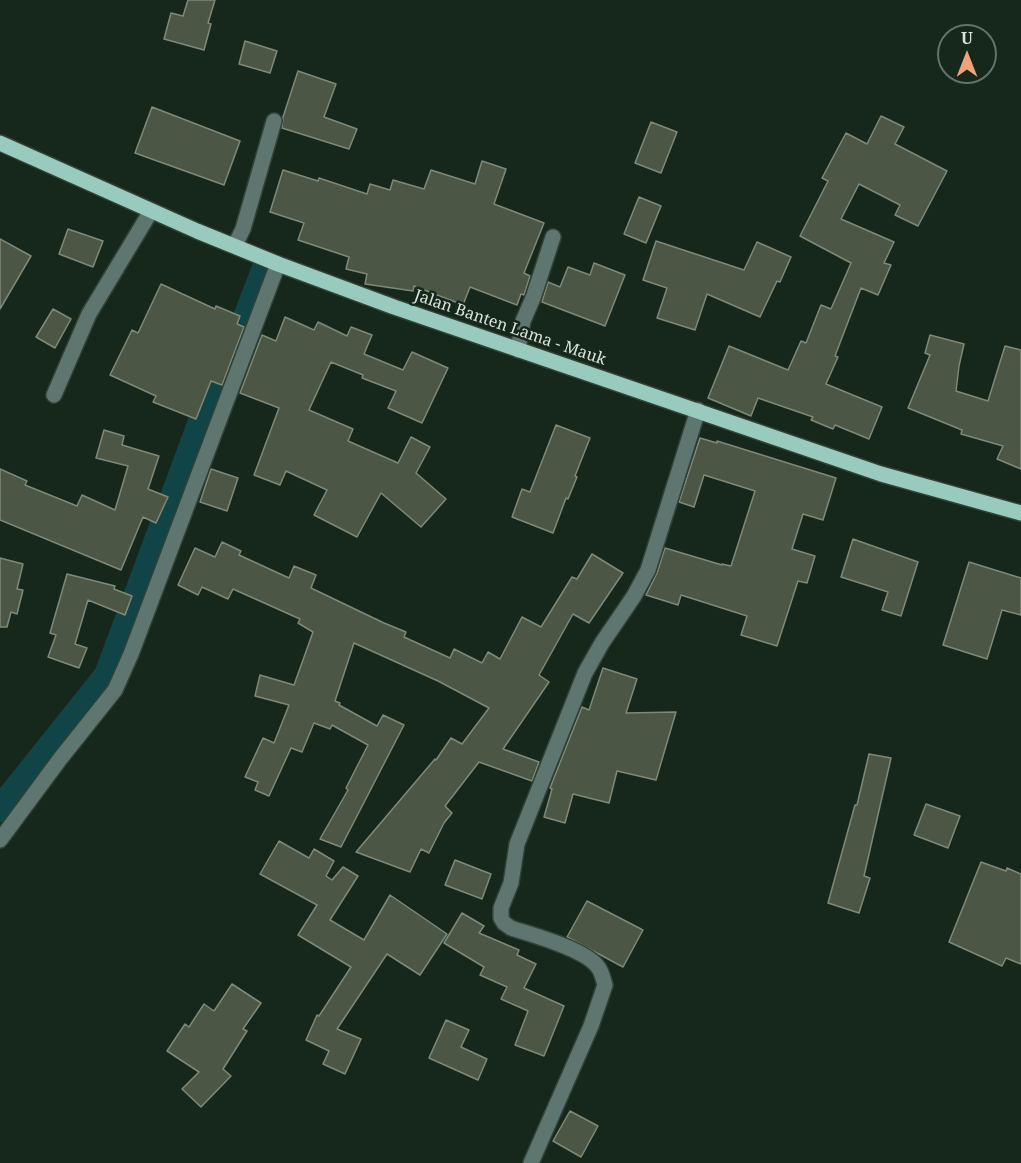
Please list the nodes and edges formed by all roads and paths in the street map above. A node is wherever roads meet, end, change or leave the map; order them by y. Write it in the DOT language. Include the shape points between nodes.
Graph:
graph roads {
  1 [pos="274,122"];
  2 [pos="0,143"];
  3 [pos="151,212"];
  4 [pos="552,237"];
  5 [pos="235,246"];
  6 [pos="278,264"];
  7 [pos="518,350"];
  8 [pos="54,394"];
  9 [pos="698,410"];
  10 [pos="1021,513"];
  11 [pos="0,840"];
  12 [pos="531,1163"];
  1 -- 5 [label="street"];
  2 -- 3 [label="main road, Jalan Banten Lama - Mauk"];
  3 -- 5 [label="main road, Jalan Banten Lama - Mauk"];
  3 -- 8 [label="street" via="89,314"];
  4 -- 7 [label="street" via="523,321"];
  5 -- 6 [label="main road, Jalan Banten Lama - Mauk"];
  6 -- 7 [label="main road, Jalan Banten Lama - Mauk"];
  6 -- 11 [label="street" via="115,690"];
  7 -- 9 [label="main road, Jalan Banten Lama - Mauk"];
  9 -- 10 [label="main road, Jalan Banten Lama - Mauk" via="881,474"];
  9 -- 12 [label="street" via="648,570 585,673 517,844 511,883 501,908 501,918 511,928 554,942 597,965 605,985"];
}
